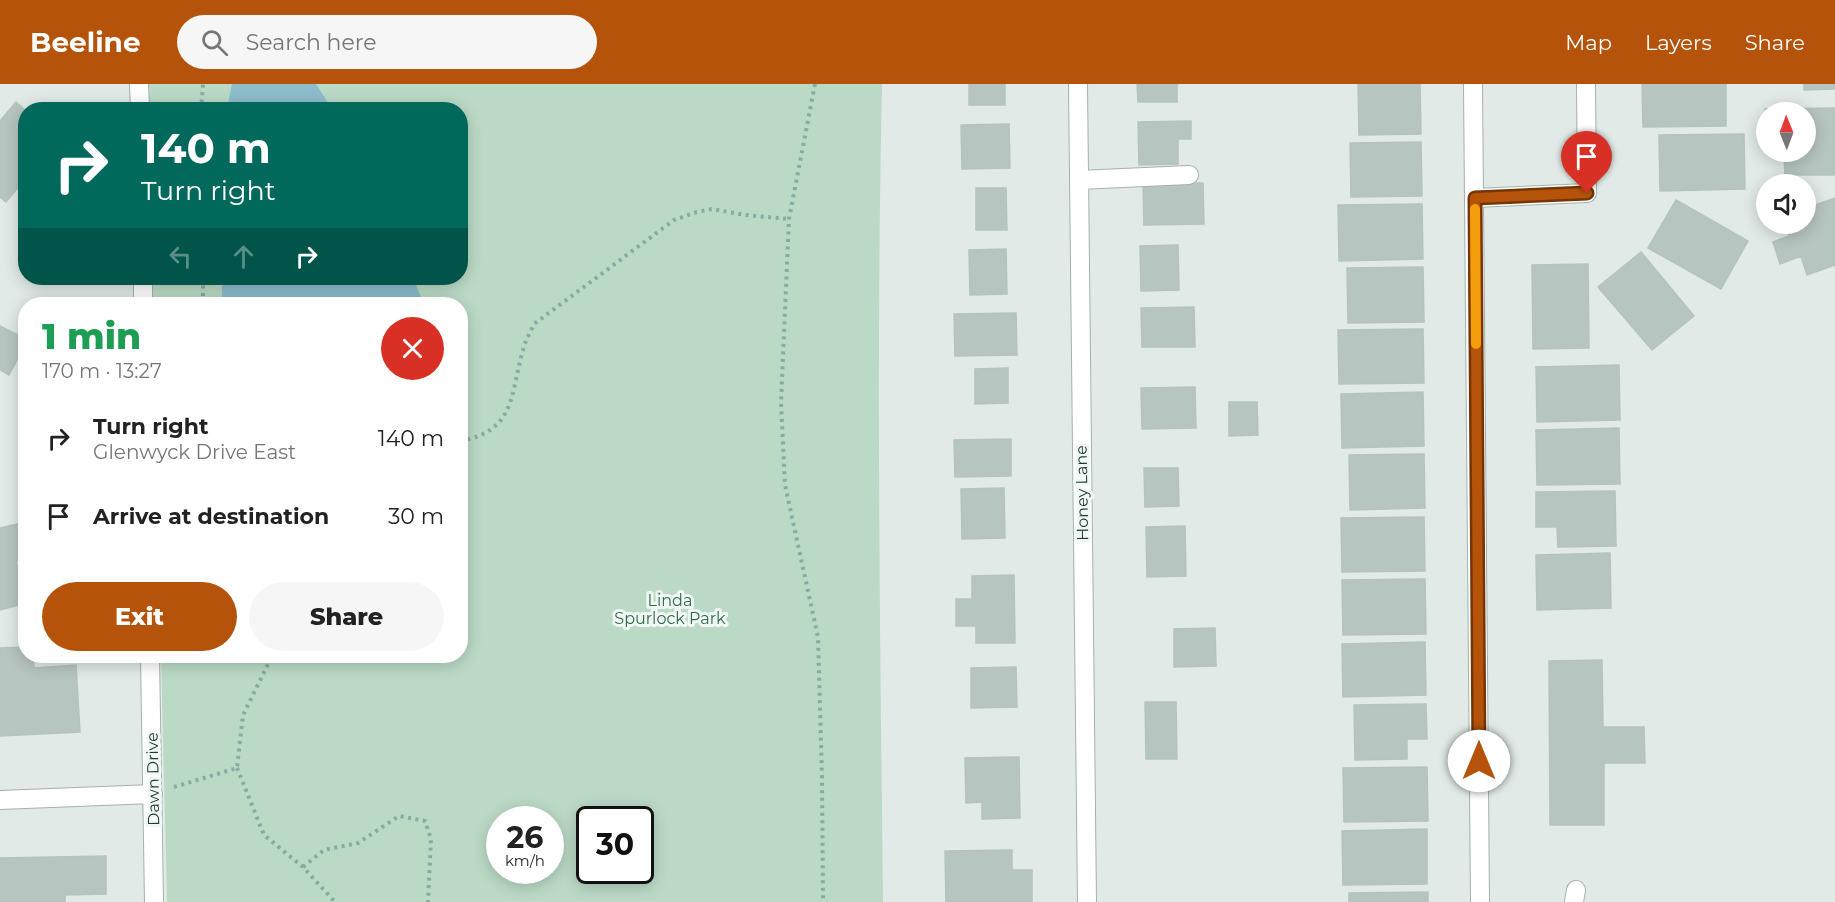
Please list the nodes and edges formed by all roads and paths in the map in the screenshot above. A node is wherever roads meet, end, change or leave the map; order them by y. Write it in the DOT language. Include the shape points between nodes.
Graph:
graph roads {
  1 [pos="139,84"];
  2 [pos="202,84"];
  3 [pos="815,84"];
  4 [pos="1078,84"];
  5 [pos="1473,84"];
  6 [pos="1586,84"];
  7 [pos="140,102"];
  8 [pos="201,102"];
  9 [pos="1189,175"];
  10 [pos="1079,180"];
  11 [pos="1475,198"];
  12 [pos="789,219"];
  13 [pos="468,440"];
  14 [pos="150,663"];
  15 [pos="269,663"];
  16 [pos="237,768"];
  17 [pos="153,794"];
  18 [pos="0,800"];
  19 [pos="303,867"];
  20 [pos="154,902"];
  21 [pos="335,902"];
  22 [pos="428,902"];
  23 [pos="823,902"];
  24 [pos="1087,902"];
  25 [pos="1480,902"];
  1 -- 7 [label="street"];
  2 -- 8 [label="path"];
  3 -- 12 [label="path"];
  4 -- 10 [label="street, Honey Lane"];
  5 -- 11 [label="street"];
  6 -- 11 [label="street" via="1587,193"];
  9 -- 10 [label="street"];
  10 -- 24 [label="street, Honey Lane"];
  11 -- 25 [label="street"];
  12 -- 13 [label="path" via="712,209 674,220 534,324 523,347 508,410 497,426"];
  12 -- 23 [label="path" via="781,403 784,473 818,637"];
  14 -- 17 [label="street, Dawn Drive"];
  15 -- 16 [label="path" via="243,715"];
  16 -- 17 [label="path"];
  16 -- 19 [label="path" via="264,835"];
  17 -- 18 [label="street"];
  17 -- 20 [label="street, Dawn Drive"];
  19 -- 21 [label="path"];
  19 -- 22 [label="path" via="324,850 358,843 399,816 425,821 431,839"];
}
